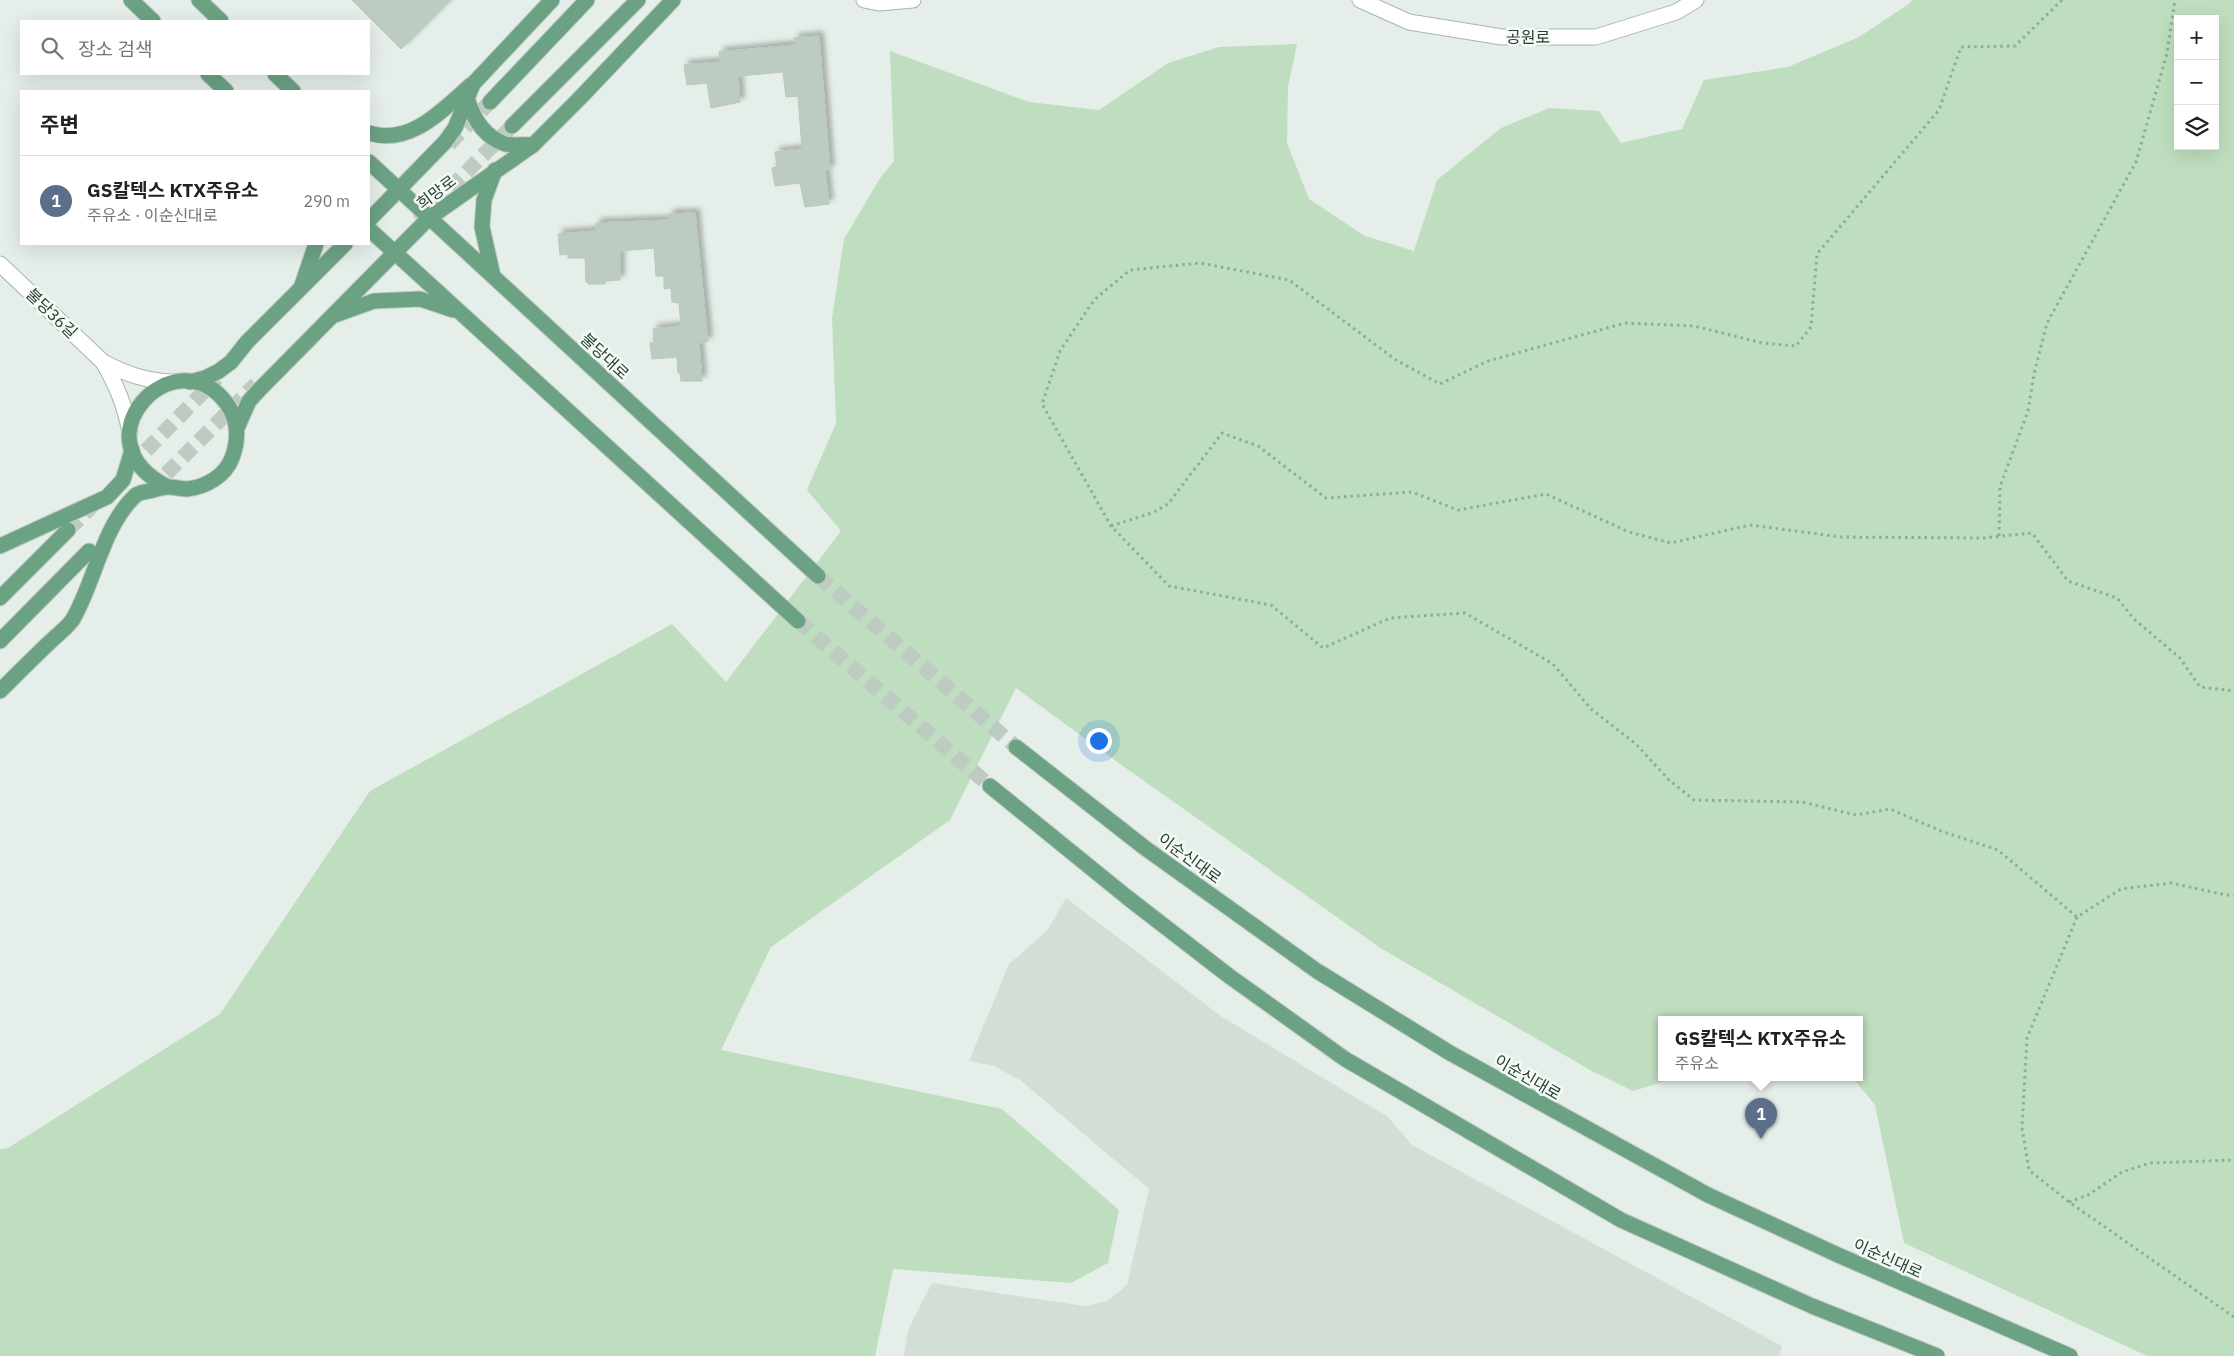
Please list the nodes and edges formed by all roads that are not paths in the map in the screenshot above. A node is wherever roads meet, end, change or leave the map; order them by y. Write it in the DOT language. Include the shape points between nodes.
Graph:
graph roads {
  1 [pos="131,0"];
  2 [pos="199,0"];
  3 [pos="552,0"];
  4 [pos="587,0"];
  5 [pos="638,0"];
  6 [pos="673,0"];
  7 [pos="864,0"];
  8 [pos="913,0"];
  9 [pos="1360,0"];
  10 [pos="1696,0"];
  11 [pos="152,20"];
  12 [pos="220,20"];
  13 [pos="209,75"];
  14 [pos="276,75"];
  15 [pos="225,90"];
  16 [pos="293,90"];
  17 [pos="470,91"];
  18 [pos="490,102"];
  19 [pos="512,126"];
  20 [pos="370,132"];
  21 [pos="533,145"];
  22 [pos="370,163"];
  23 [pos="495,170"];
  24 [pos="399,190"];
  25 [pos="429,218"];
  26 [pos="370,219"];
  27 [pos="370,230"];
  28 [pos="316,245"];
  29 [pos="345,245"];
  30 [pos="395,253"];
  31 [pos="0,264"];
  32 [pos="493,276"];
  33 [pos="301,288"];
  34 [pos="459,312"];
  35 [pos="332,316"];
  36 [pos="103,362"];
  37 [pos="172,382"];
  38 [pos="190,382"];
  39 [pos="237,428"];
  40 [pos="130,433"];
  41 [pos="132,450"];
  42 [pos="168,487"];
  43 [pos="68,530"];
  44 [pos="0,546"];
  45 [pos="89,551"];
  46 [pos="818,576"];
  47 [pos="0,598"];
  48 [pos="798,621"];
  49 [pos="0,641"];
  50 [pos="0,691"];
  51 [pos="1016,747"];
  52 [pos="990,786"];
  53 [pos="1937,1356"];
  54 [pos="2070,1356"];
  1 -- 11 [label="main road"];
  2 -- 12 [label="main road"];
  3 -- 17 [label="main road, 희망로"];
  4 -- 18 [label="main road"];
  5 -- 19 [label="main road"];
  6 -- 21 [label="main road, 희망로"];
  7 -- 8 [label="street" via="879,3"];
  9 -- 10 [label="street, 공원로" via="1409,22 1502,37 1596,37 1676,12"];
  13 -- 15 [label="main road"];
  14 -- 16 [label="main road"];
  17 -- 20 [label="main road, 희망로" via="405,134"];
  17 -- 21 [label="main road" via="471,113 495,139 507,144"];
  17 -- 24 [label="main road, 희망로" via="455,128 445,142"];
  21 -- 23 [label="main road, 희망로"];
  22 -- 24 [label="main road, 불당대로"];
  23 -- 25 [label="main road, 희망로"];
  23 -- 32 [label="main road" via="484,200 482,227"];
  24 -- 25 [label="main road, 불당대로"];
  24 -- 26 [label="main road, 희망로"];
  25 -- 30 [label="main road, 희망로"];
  25 -- 32 [label="main road, 불당대로"];
  27 -- 30 [label="main road"];
  28 -- 33 [label="main road"];
  29 -- 33 [label="main road"];
  30 -- 34 [label="main road"];
  30 -- 35 [label="main road, 희망로"];
  31 -- 36 [label="street, 불당36길"];
  32 -- 46 [label="main road, 불당대로"];
  33 -- 38 [label="main road" via="231,362 206,378"];
  34 -- 35 [label="main road" via="420,299 374,301"];
  34 -- 48 [label="main road"];
  35 -- 39 [label="main road, 희망로" via="249,401"];
  36 -- 37 [label="street, 불당36길" via="126,374 151,381"];
  36 -- 40 [label="street, 불당36길" via="117,384"];
  37 -- 38 [label="main road"];
  37 -- 40 [label="main road" via="156,388 142,400 133,415"];
  38 -- 39 [label="main road" via="207,387 221,397 232,411"];
  39 -- 42 [label="main road" via="236,446 230,462 219,476 203,485 186,489"];
  40 -- 41 [label="main road"];
  41 -- 42 [label="main road" via="146,473"];
  41 -- 44 [label="main road" via="123,480 106,497"];
  42 -- 50 [label="main road" via="138,493 120,512 72,620"];
  43 -- 47 [label="main road"];
  45 -- 49 [label="main road"];
  51 -- 54 [label="main road, 이순신대로" via="1145,848 1310,966 1450,1053 1708,1195"];
  52 -- 53 [label="main road" via="1229,976 1345,1059 1621,1220 1812,1306"];
}
